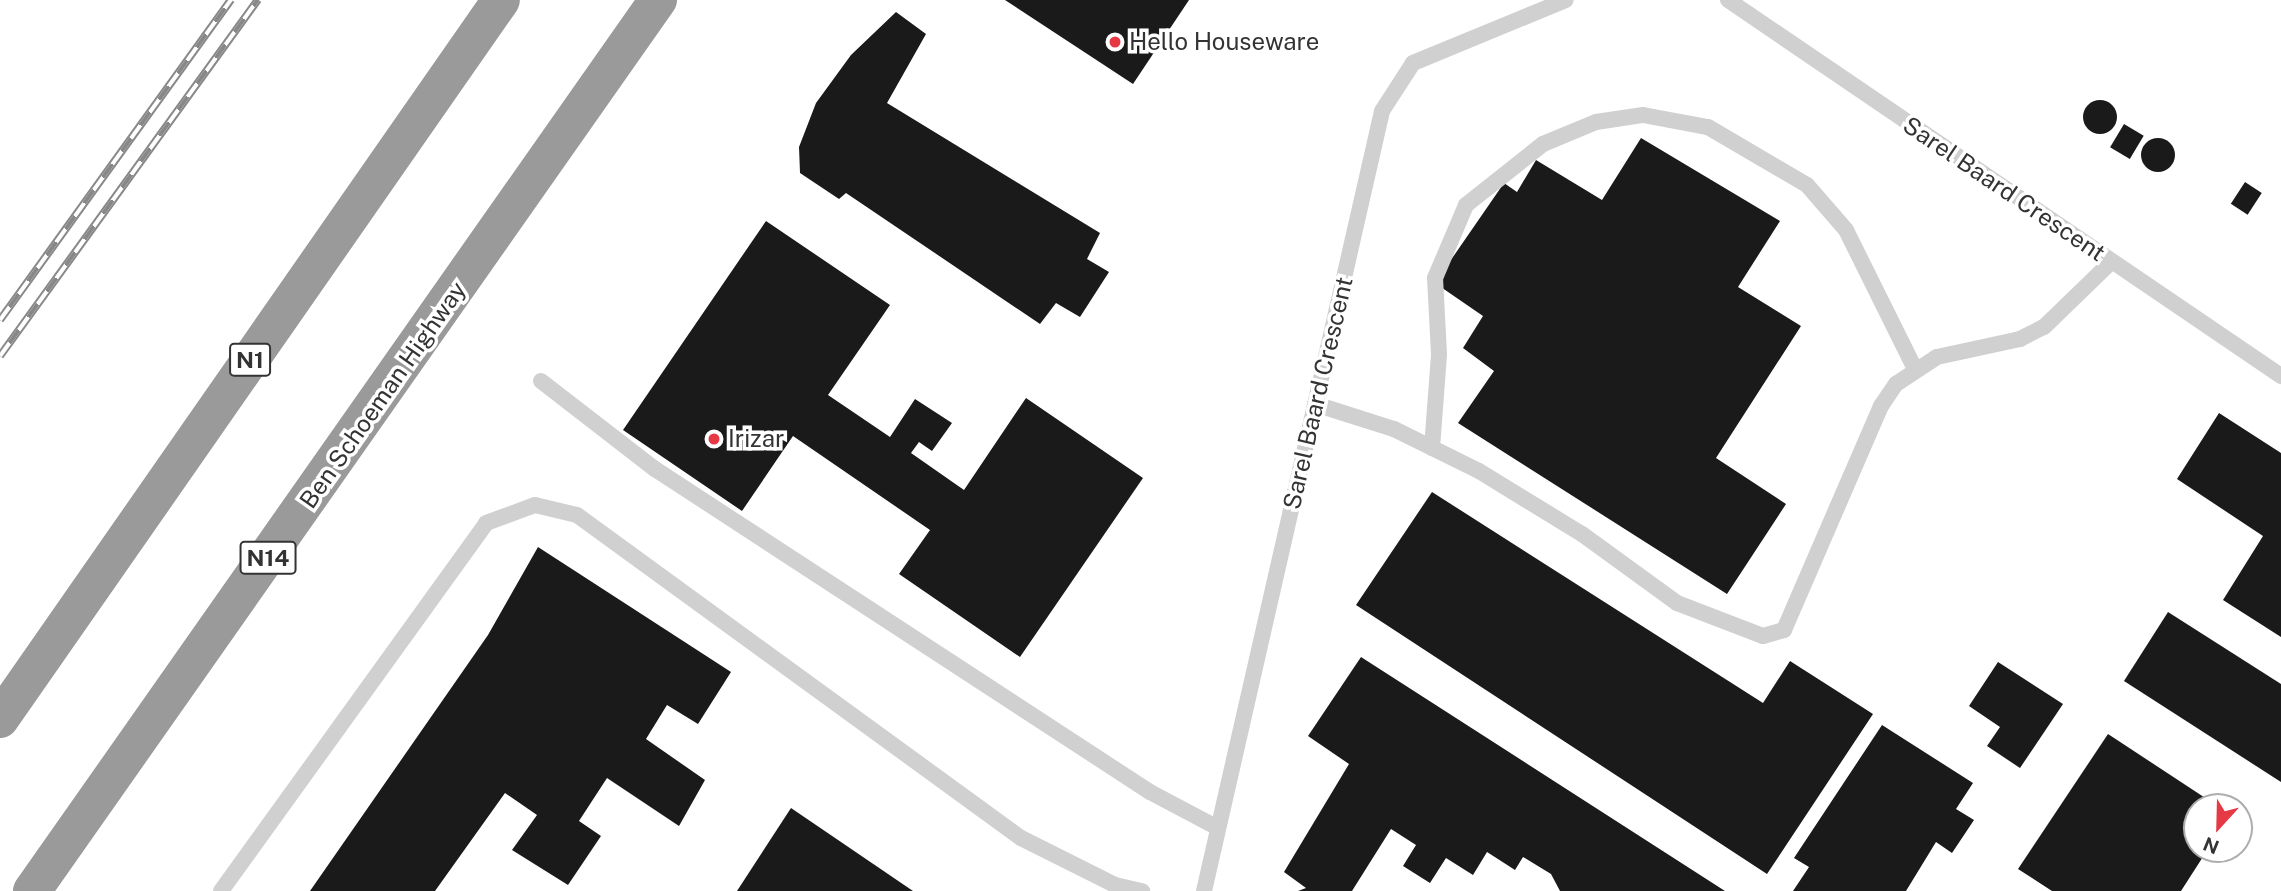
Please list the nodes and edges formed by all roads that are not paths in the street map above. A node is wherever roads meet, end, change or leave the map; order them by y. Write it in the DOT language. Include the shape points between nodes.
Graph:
graph roads {
  1 [pos="501,0"];
  2 [pos="658,0"];
  3 [pos="1566,0"];
  4 [pos="1728,0"];
  5 [pos="503,226"];
  6 [pos="2111,262"];
  7 [pos="1915,369"];
  8 [pos="2281,376"];
  9 [pos="541,382"];
  10 [pos="1315,404"];
  11 [pos="1432,448"];
  12 [pos="0,719"];
  13 [pos="1218,828"];
  14 [pos="32,891"];
  15 [pos="65,891"];
  16 [pos="221,891"];
  17 [pos="1142,891"];
  18 [pos="1204,891"];
  1 -- 12 [label="highway, N1"];
  2 -- 5 [label="highway, Ben Schoeman Highway"];
  3 -- 10 [label="lane, Sarel Baard Crescent" via="1413,63 1395,89 1382,111"];
  4 -- 6 [label="lane, Sarel Baard Crescent"];
  5 -- 14 [label="highway, Ben Schoeman Highway / N14"];
  5 -- 15 [label="highway"];
  6 -- 7 [label="lane" via="2044,327 2020,339 1937,357"];
  6 -- 8 [label="lane, Sarel Baard Crescent"];
  7 -- 11 [label="lane" via="1896,384 1881,406 1784,630 1763,636 1677,603 1581,534"];
  7 -- 11 [label="lane" via="1846,230 1807,184 1708,127 1643,115 1596,122 1543,144 1466,205 1435,278 1439,354"];
  9 -- 13 [label="lane" via="656,469 1150,792"];
  10 -- 11 [label="lane" via="1394,429"];
  10 -- 13 [label="lane, Sarel Baard Crescent"];
  13 -- 18 [label="lane, Sarel Baard Crescent"];
  16 -- 17 [label="lane" via="486,523 535,505 577,514 1021,838 1115,885"];
}
